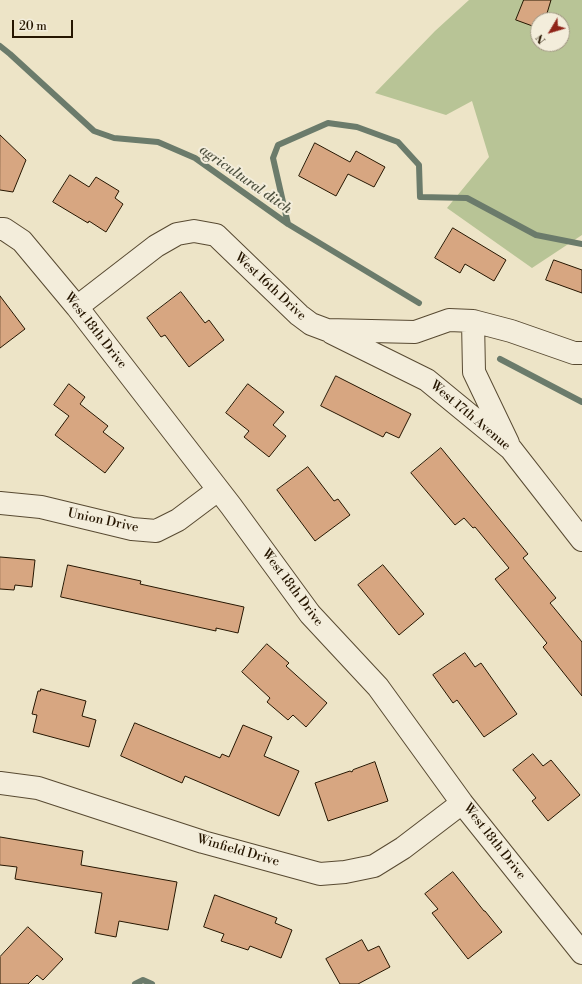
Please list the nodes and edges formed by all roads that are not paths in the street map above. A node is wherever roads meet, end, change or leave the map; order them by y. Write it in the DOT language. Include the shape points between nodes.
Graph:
graph roads {
  1 [pos="0,229"];
  2 [pos="77,307"];
  3 [pos="473,321"];
  4 [pos="328,330"];
  5 [pos="582,353"];
  6 [pos="511,449"];
  7 [pos="218,490"];
  8 [pos="0,503"];
  9 [pos="582,540"];
  10 [pos="0,783"];
  11 [pos="462,803"];
  12 [pos="582,953"];
  1 -- 2 [label="street, West 18th Drive" via="22,241"];
  2 -- 4 [label="street, West 16th Drive" via="156,246 177,234 194,231 216,235 299,315 311,324"];
  2 -- 7 [label="street, West 18th Drive"];
  3 -- 4 [label="street, West 16th Drive" via="449,320 415,332"];
  3 -- 5 [label="street, West 16th Drive" via="574,353"];
  3 -- 6 [label="street" via="474,372"];
  4 -- 6 [label="street, West 17th Avenue" via="427,380"];
  6 -- 9 [label="street, West 17th Avenue"];
  7 -- 8 [label="street, Union Drive" via="178,520 156,530 132,529 41,507"];
  7 -- 11 [label="street, West 18th Drive" via="310,614 378,688"];
  10 -- 11 [label="street, Winfield Drive" via="38,788 203,842 320,874 374,866 403,848"];
  11 -- 12 [label="street, West 18th Drive"];
}
